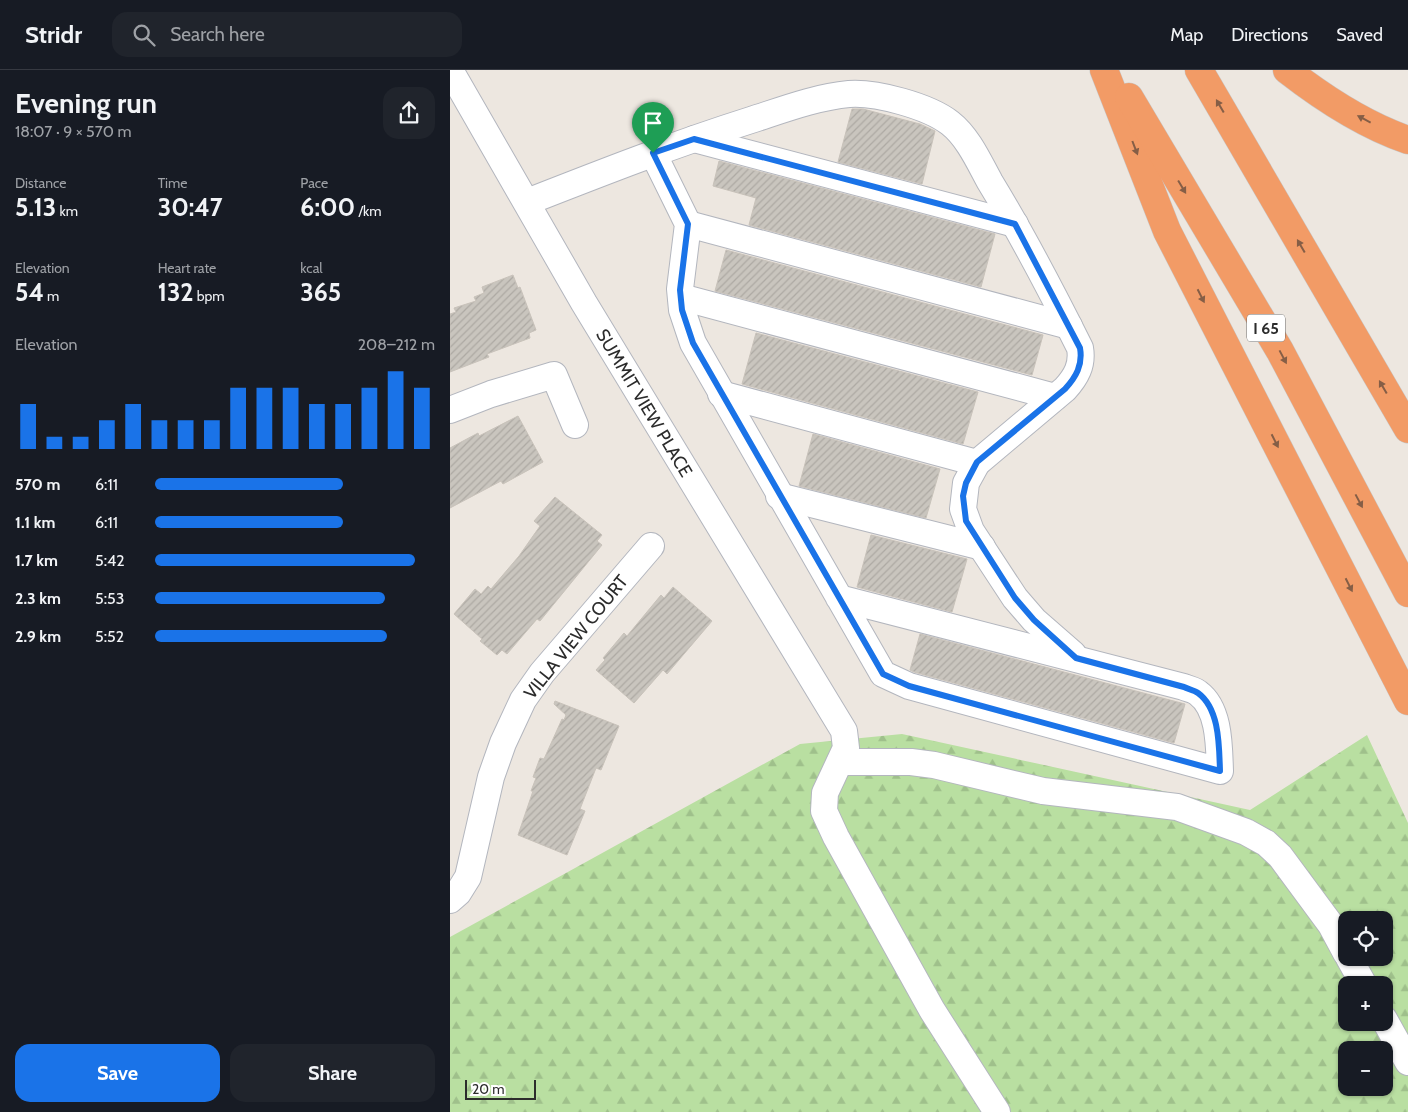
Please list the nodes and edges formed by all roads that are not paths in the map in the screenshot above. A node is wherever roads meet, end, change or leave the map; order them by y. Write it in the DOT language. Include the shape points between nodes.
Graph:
graph roads {
  1 [pos="450,70"];
  2 [pos="1104,70"];
  3 [pos="1113,70"];
  4 [pos="1198,70"];
  5 [pos="1287,70"];
  6 [pos="694,139"];
  7 [pos="1408,140"];
  8 [pos="653,153"];
  9 [pos="527,202"];
  10 [pos="688,224"];
  11 [pos="1015,224"];
  12 [pos="680,297"];
  13 [pos="1069,326"];
  14 [pos="720,394"];
  15 [pos="1055,398"];
  16 [pos="450,410"];
  17 [pos="575,425"];
  18 [pos="1408,429"];
  19 [pos="977,462"];
  20 [pos="779,496"];
  21 [pos="651,546"];
  22 [pos="982,548"];
  23 [pos="1408,593"];
  24 [pos="839,598"];
  25 [pos="1076,658"];
  26 [pos="1408,701"];
  27 [pos="840,762"];
  28 [pos="450,900"];
  29 [pos="1338,939"];
  30 [pos="1391,1031"];
  31 [pos="1408,1062"];
  32 [pos="997,1112"];
  1 -- 9 [label="street, SUMMIT VIEW PLACE"];
  2 -- 26 [label="highway, one-way" via="1167,231"];
  3 -- 23 [label="highway, I 65, one-way" via="1280,351"];
  18 -- 4 [label="highway, one-way"];
  7 -- 5 [label="highway, one-way" via="1320,96"];
  6 -- 8 [label="street"];
  6 -- 11 [label="street"];
  6 -- 11 [label="street" via="780,111 840,96 864,94 888,99 937,116 958,131"];
  8 -- 9 [label="street"];
  8 -- 10 [label="street"];
  9 -- 27 [label="street, SUMMIT VIEW PLACE" via="593,318 844,731 846,748"];
  10 -- 12 [label="street"];
  10 -- 13 [label="street"];
  11 -- 13 [label="street"];
  12 -- 14 [label="street" via="693,343"];
  12 -- 15 [label="street"];
  13 -- 15 [label="street" via="1080,348 1080,367 1074,379"];
  14 -- 19 [label="street"];
  14 -- 20 [label="street"];
  15 -- 19 [label="street"];
  16 -- 17 [label="street" via="554,375"];
  19 -- 22 [label="street" via="966,483 964,509 969,526"];
  20 -- 22 [label="street"];
  20 -- 24 [label="street"];
  21 -- 28 [label="street, VILLA VIEW COURT" via="542,673 523,700 491,777 468,877"];
  22 -- 25 [label="street" via="1015,598"];
  24 -- 25 [label="street"];
  24 -- 25 [label="street" via="883,674 909,686 1220,771 1214,721 1208,704 1199,693"];
  27 -- 29 [label="street" via="934,765 1043,791 1177,807 1246,832 1266,843 1280,856"];
  27 -- 32 [label="street" via="825,793 824,811 932,1010"];
  30 -- 31 [label="street"];
}
